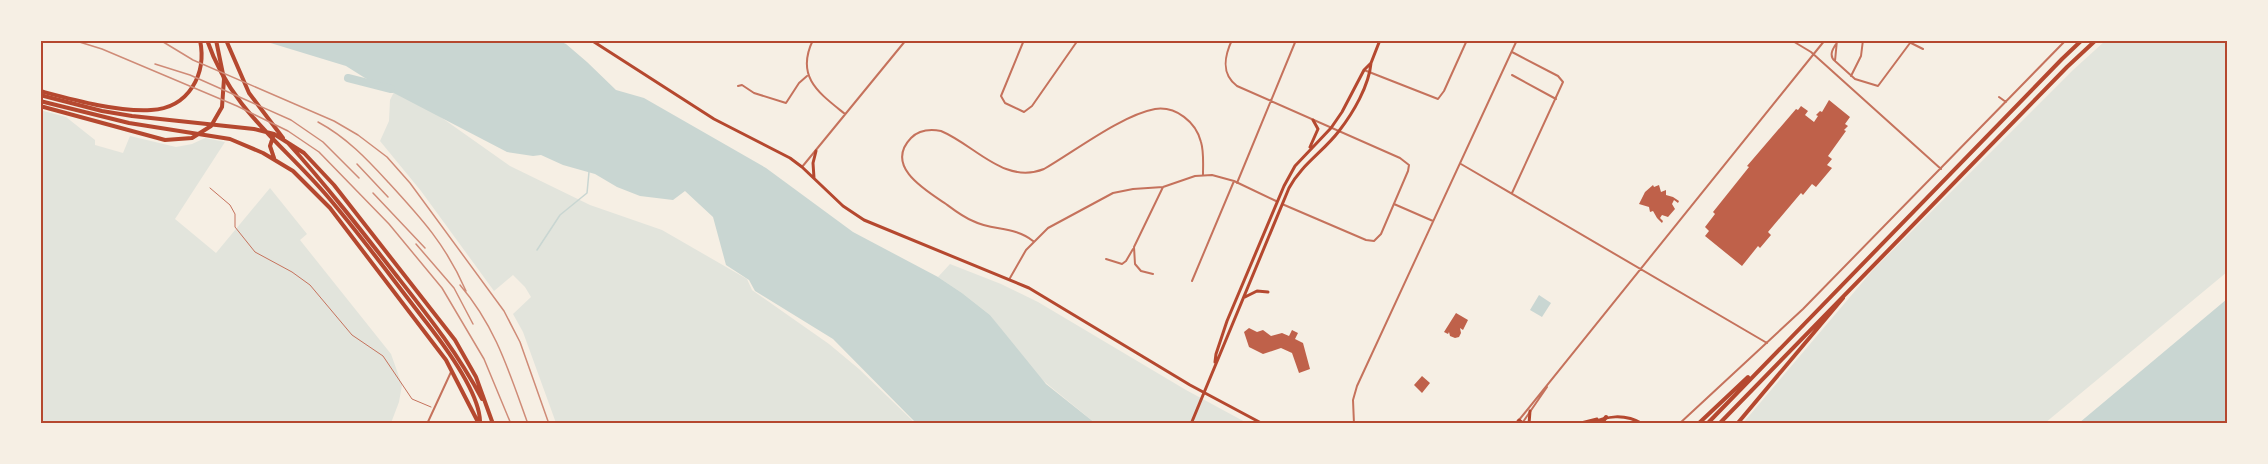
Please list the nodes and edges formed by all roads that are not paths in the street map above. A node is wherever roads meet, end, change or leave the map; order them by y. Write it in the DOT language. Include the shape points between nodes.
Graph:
graph roads {
  1 [pos="200,40"];
  2 [pos="207,40"];
  3 [pos="216,40"];
  4 [pos="226,40"];
  5 [pos="591,40"];
  6 [pos="813,40"];
  7 [pos="906,40"];
  8 [pos="1024,40"];
  9 [pos="1078,40"];
  10 [pos="1226,40"];
  11 [pos="1296,40"];
  12 [pos="1380,40"];
  13 [pos="1467,40"];
  14 [pos="1517,40"];
  15 [pos="1791,40"];
  16 [pos="1825,40"];
  17 [pos="1863,40"];
  18 [pos="1905,40"];
  19 [pos="2066,40"];
  20 [pos="2082,40"];
  21 [pos="2096,40"];
  22 [pos="1231,42"];
  23 [pos="1837,42"];
  24 [pos="1910,43"];
  25 [pos="1923,49"];
  26 [pos="1512,52"];
  27 [pos="1813,55"];
  28 [pos="1371,63"];
  29 [pos="1364,70"];
  30 [pos="1371,73"];
  31 [pos="808,75"];
  32 [pos="1512,75"];
  33 [pos="1851,76"];
  34 [pos="1359,82"];
  35 [pos="1365,85"];
  36 [pos="738,86"];
  37 [pos="40,93"];
  38 [pos="1999,97"];
  39 [pos="1556,99"];
  40 [pos="1350,100"];
  41 [pos="40,101"];
  42 [pos="1270,101"];
  43 [pos="2006,102"];
  44 [pos="1357,103"];
  45 [pos="40,106"];
  46 [pos="1884,111"];
  47 [pos="846,115"];
  48 [pos="1881,116"];
  49 [pos="1313,120"];
  50 [pos="1331,128"];
  51 [pos="1339,131"];
  52 [pos="274,134"];
  53 [pos="816,151"];
  54 [pos="1307,151"];
  55 [pos="274,159"];
  56 [pos="1461,164"];
  57 [pos="802,167"];
  58 [pos="1941,169"];
  59 [pos="1203,174"];
  60 [pos="814,178"];
  61 [pos="1235,182"];
  62 [pos="1163,187"];
  63 [pos="210,188"];
  64 [pos="1512,193"];
  65 [pos="1277,202"];
  66 [pos="1282,204"];
  67 [pos="1394,204"];
  68 [pos="1433,221"];
  69 [pos="1033,241"];
  70 [pos="1134,247"];
  71 [pos="1106,259"];
  72 [pos="1640,269"];
  73 [pos="1153,274"];
  74 [pos="1860,277"];
  75 [pos="1010,278"];
  76 [pos="1192,281"];
  77 [pos="1268,292"];
  78 [pos="1244,298"];
  79 [pos="1767,343"];
  80 [pos="1768,359"];
  81 [pos="1215,363"];
  82 [pos="452,370"];
  83 [pos="1548,384"];
  84 [pos="433,408"];
  85 [pos="488,411"];
  86 [pos="1530,411"];
  87 [pos="1606,417"];
  88 [pos="1600,421"];
  89 [pos="427,423"];
  90 [pos="480,423"];
  91 [pos="493,423"];
  92 [pos="1191,423"];
  93 [pos="1263,423"];
  94 [pos="1353,423"];
  95 [pos="1520,423"];
  96 [pos="1529,423"];
  97 [pos="1577,423"];
  98 [pos="1588,423"];
  99 [pos="1643,423"];
  100 [pos="1679,423"];
  101 [pos="1698,423"];
  102 [pos="1707,423"];
  103 [pos="1719,423"];
  104 [pos="1737,423"];
  1 -- 37 [label="main road" via="203,57 198,80 187,95 164,108 151,110"];
  2 -- 90 [label="main road" via="222,77 243,107 309,176 453,360 478,409"];
  3 -- 45 [label="main road" via="224,102 216,120 201,134 165,140"];
  4 -- 85 [label="main road" via="241,79 258,106 332,193 456,352"];
  5 -- 57 [label="main road" via="714,119"];
  6 -- 31 [label="street"];
  7 -- 47 [label="street"];
  8 -- 9 [label="street" via="1001,96 1005,103 1024,112"];
  10 -- 22 [label="street"];
  11 -- 42 [label="street"];
  12 -- 28 [label="main road"];
  13 -- 30 [label="street" via="1437,99"];
  14 -- 26 [label="street"];
  15 -- 27 [label="street"];
  16 -- 27 [label="street"];
  17 -- 33 [label="street" via="1861,56"];
  18 -- 24 [label="street"];
  19 -- 43 [label="street"];
  20 -- 80 [label="main road"];
  21 -- 74 [label="main road"];
  22 -- 42 [label="street" via="1225,62 1230,79"];
  23 -- 33 [label="street" via="1835,62"];
  24 -- 25 [label="street"];
  24 -- 33 [label="street" via="1878,86"];
  26 -- 39 [label="street" via="1560,78 1563,85"];
  26 -- 56 [label="street"];
  27 -- 48 [label="street"];
  27 -- 72 [label="street"];
  28 -- 29 [label="main road"];
  28 -- 30 [label="main road"];
  29 -- 30 [label="street"];
  29 -- 34 [label="main road"];
  30 -- 35 [label="main road"];
  31 -- 36 [label="street" via="787,103"];
  31 -- 47 [label="street" via="818,92"];
  32 -- 39 [label="street"];
  34 -- 35 [label="main road"];
  34 -- 40 [label="main road"];
  35 -- 44 [label="main road"];
  37 -- 52 [label="main road" via="122,114"];
  38 -- 43 [label="street"];
  39 -- 64 [label="street"];
  40 -- 44 [label="main road"];
  40 -- 50 [label="main road"];
  41 -- 55 [label="main road" via="129,123 230,139"];
  42 -- 49 [label="street"];
  42 -- 61 [label="street"];
  43 -- 58 [label="street"];
  44 -- 51 [label="main road"];
  46 -- 48 [label="street"];
  47 -- 53 [label="street"];
  48 -- 58 [label="street"];
  49 -- 50 [label="street"];
  49 -- 54 [label="main road" via="1318,131"];
  50 -- 51 [label="street"];
  50 -- 54 [label="main road"];
  51 -- 66 [label="main road" via="1294,179"];
  51 -- 67 [label="street" via="1407,163 1408,171"];
  52 -- 55 [label="main road" via="270,146"];
  52 -- 85 [label="main road" via="319,168 417,291 463,353"];
  53 -- 57 [label="street"];
  53 -- 60 [label="main road"];
  54 -- 65 [label="main road"];
  55 -- 82 [label="main road" via="302,178 322,200"];
  56 -- 64 [label="street"];
  56 -- 68 [label="street"];
  57 -- 60 [label="main road"];
  58 -- 79 [label="street"];
  59 -- 61 [label="street"];
  59 -- 62 [label="street"];
  59 -- 69 [label="street" via="1197,132 1184,116 1162,109 1136,116 1031,173 1004,169 941,131 922,132 908,141 903,160 914,182 970,220 1020,232"];
  60 -- 75 [label="main road" via="864,220"];
  61 -- 65 [label="street"];
  61 -- 76 [label="street"];
  62 -- 69 [label="street" via="1113,193 1056,223"];
  62 -- 70 [label="street"];
  63 -- 84 [label="lane" via="230,205 236,227 255,252 310,285 352,335 383,356 412,399"];
  64 -- 72 [label="street"];
  65 -- 81 [label="main road" via="1227,321"];
  66 -- 67 [label="street" via="1371,241 1378,238"];
  66 -- 78 [label="main road"];
  67 -- 68 [label="street"];
  68 -- 94 [label="street" via="1357,386"];
  69 -- 75 [label="street"];
  70 -- 71 [label="street" via="1122,264"];
  70 -- 73 [label="street" via="1135,264"];
  72 -- 79 [label="street"];
  72 -- 83 [label="street"];
  74 -- 103 [label="main road"];
  74 -- 104 [label="main road"];
  75 -- 93 [label="main road" via="1199,390"];
  77 -- 78 [label="main road" via="1257,291"];
  78 -- 81 [label="main road"];
  79 -- 100 [label="street"];
  80 -- 101 [label="main road"];
  80 -- 102 [label="main road"];
  81 -- 92 [label="main road"];
  82 -- 84 [label="street"];
  82 -- 90 [label="main road"];
  83 -- 86 [label="street"];
  83 -- 95 [label="street"];
  84 -- 89 [label="street"];
  85 -- 91 [label="main road"];
  86 -- 95 [label="street"];
  86 -- 96 [label="main road"];
  87 -- 88 [label="main road"];
  87 -- 99 [label="main road" via="1622,416"];
  88 -- 97 [label="main road" via="1592,418"];
  88 -- 98 [label="main road"];
}
